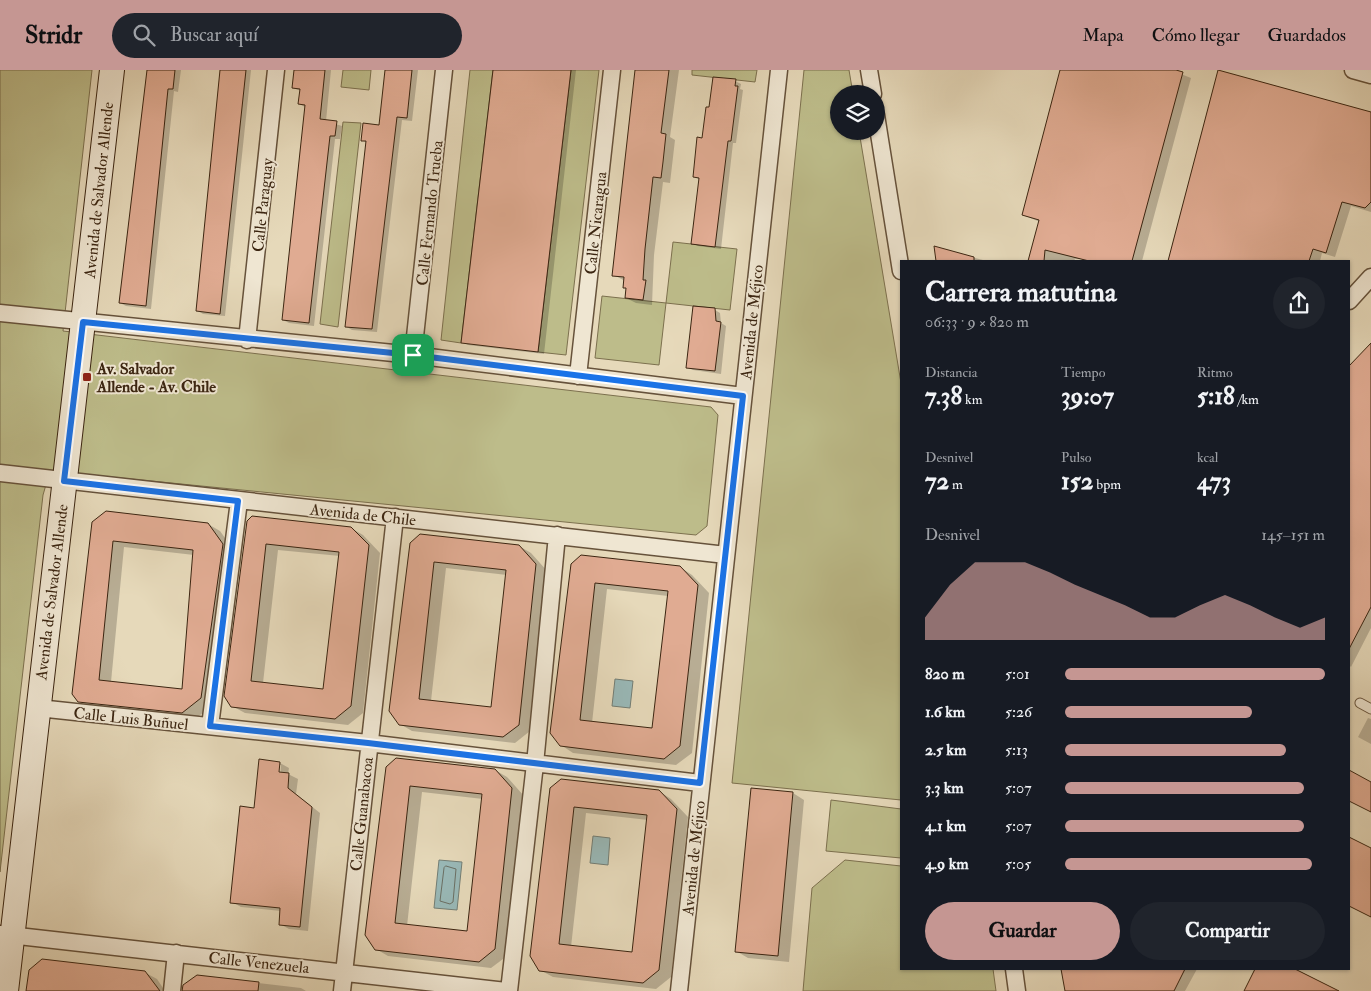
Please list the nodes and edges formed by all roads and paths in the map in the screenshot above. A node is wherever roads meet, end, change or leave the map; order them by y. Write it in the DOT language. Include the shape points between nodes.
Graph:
graph roads {
  1 [pos="112,70"];
  2 [pos="276,70"];
  3 [pos="444,70"];
  4 [pos="612,70"];
  5 [pos="779,70"];
  6 [pos="869,70"];
  7 [pos="1353,70"];
  8 [pos="1371,75"];
  9 [pos="872,85"];
  10 [pos="880,140"];
  11 [pos="900,265"];
  12 [pos="1371,277"];
  13 [pos="1350,300"];
  14 [pos="0,313"];
  15 [pos="83,322"];
  16 [pos="247,340"];
  17 [pos="413,355"];
  18 [pos="578,376"];
  19 [pos="743,396"];
  20 [pos="0,473"];
  21 [pos="64,481"];
  22 [pos="238,501"];
  23 [pos="395,517"];
  24 [pos="557,535"];
  25 [pos="726,555"];
  26 [pos="1360,703"];
  27 [pos="38,708"];
  28 [pos="1371,709"];
  29 [pos="210,726"];
  30 [pos="368,743"];
  31 [pos="535,764"];
  32 [pos="700,783"];
  33 [pos="6,935"];
  34 [pos="176,953"];
  35 [pos="1014,970"];
  36 [pos="344,972"];
  37 [pos="6,991"];
  38 [pos="172,991"];
  39 [pos="342,991"];
  40 [pos="508,991"];
  41 [pos="679,991"];
  42 [pos="1017,991"];
  1 -- 15 [label="street, Avenida de Salvador Allende"];
  2 -- 16 [label="street, Calle Paraguay"];
  3 -- 17 [label="street, Calle Fernando Trueba"];
  4 -- 18 [label="street, Calle Nicaragua"];
  5 -- 19 [label="street, Avenida de Méjico"];
  6 -- 9 [label="street"];
  7 -- 8 [label="street"];
  10 -- 11 [label="street"];
  12 -- 13 [label="street"];
  14 -- 15 [label="street"];
  15 -- 16 [label="street"];
  15 -- 21 [label="street, Avenida de Salvador Allende"];
  16 -- 17 [label="street"];
  17 -- 18 [label="street"];
  18 -- 19 [label="street"];
  19 -- 25 [label="street, Avenida de Méjico"];
  20 -- 21 [label="street, Avenida de Chile"];
  21 -- 22 [label="street, Avenida de Chile"];
  21 -- 27 [label="street, Avenida de Salvador Allende"];
  22 -- 23 [label="street, Avenida de Chile"];
  22 -- 29 [label="street"];
  23 -- 24 [label="street, Avenida de Chile"];
  23 -- 30 [label="street, Calle Guanabacoa"];
  24 -- 25 [label="street, Avenida de Chile"];
  24 -- 31 [label="street"];
  25 -- 32 [label="street, Avenida de Méjico"];
  26 -- 28 [label="lane"];
  27 -- 29 [label="street, Calle Luis Buñuel"];
  27 -- 33 [label="street, Avenida de Salvador Allende"];
  29 -- 30 [label="street, Calle Luis Buñuel"];
  30 -- 31 [label="street, Calle Luis Buñuel"];
  30 -- 36 [label="street, Calle Guanabacoa"];
  31 -- 32 [label="street, Calle Luis Buñuel"];
  31 -- 40 [label="street"];
  32 -- 41 [label="street, Avenida de Méjico"];
  33 -- 34 [label="street, Calle Venezuela"];
  33 -- 37 [label="street, Avenida de Salvador Allende"];
  34 -- 36 [label="street, Calle Venezuela"];
  34 -- 38 [label="street"];
  35 -- 42 [label="street"];
  36 -- 39 [label="street, Calle Guanabacoa"];
  36 -- 40 [label="street, Calle Venezuela"];
}
